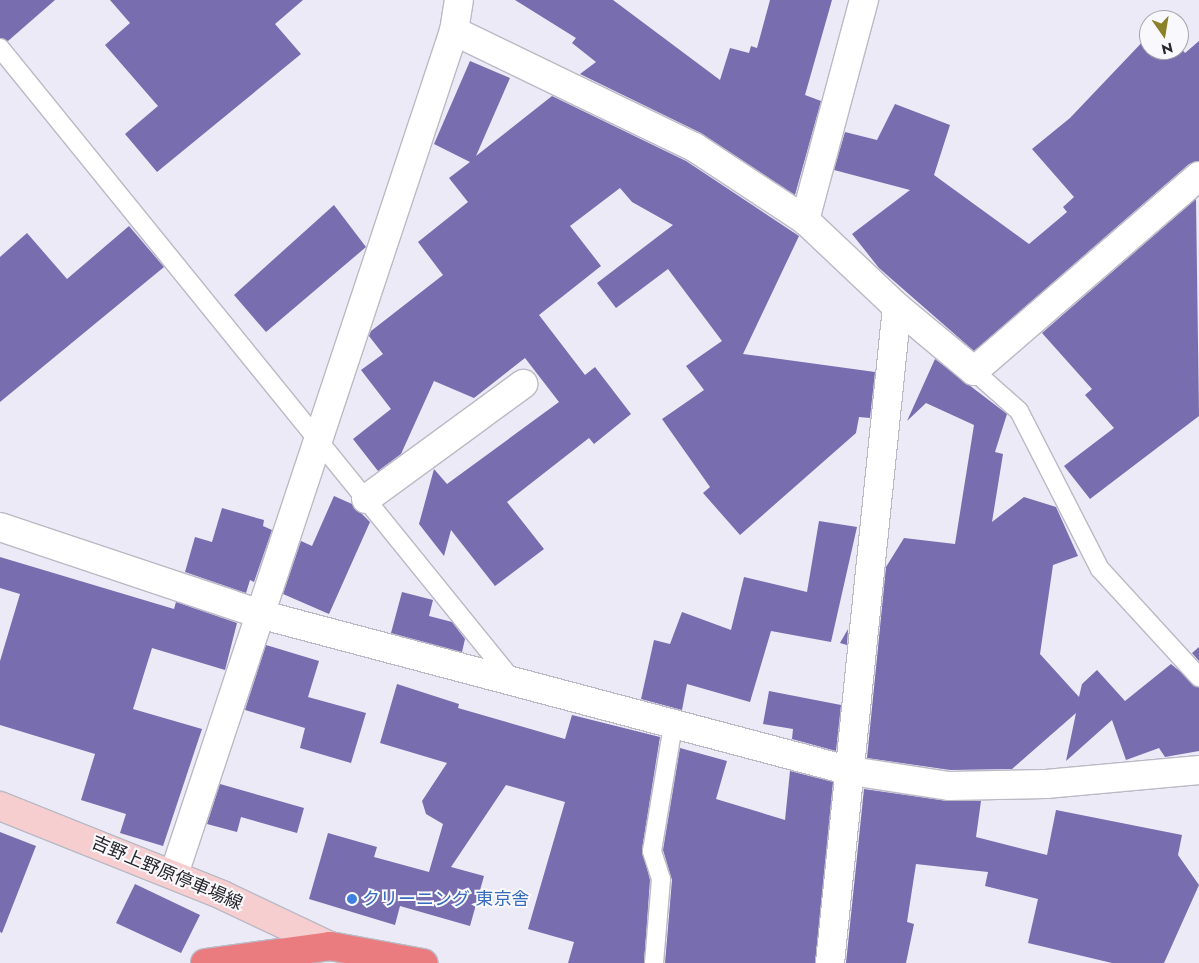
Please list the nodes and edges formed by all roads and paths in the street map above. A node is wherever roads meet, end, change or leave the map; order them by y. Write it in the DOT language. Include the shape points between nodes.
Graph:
graph roads {
  1 [pos="459,0"];
  2 [pos="864,0"];
  3 [pos="454,32"];
  4 [pos="0,48"];
  5 [pos="1199,176"];
  6 [pos="805,220"];
  7 [pos="897,307"];
  8 [pos="974,371"];
  9 [pos="523,384"];
  10 [pos="316,437"];
  11 [pos="366,499"];
  12 [pos="0,527"];
  13 [pos="263,615"];
  14 [pos="1199,677"];
  15 [pos="516,685"];
  16 [pos="673,726"];
  17 [pos="1199,770"];
  18 [pos="851,771"];
  19 [pos="0,806"];
  20 [pos="174,874"];
  21 [pos="330,946"];
  22 [pos="205,963"];
  23 [pos="424,963"];
  24 [pos="654,963"];
  25 [pos="830,963"];
  1 -- 3 [label="street"];
  2 -- 6 [label="street"];
  3 -- 6 [label="street" via="694,147"];
  3 -- 10 [label="street"];
  4 -- 10 [label="lane"];
  5 -- 8 [label="street"];
  6 -- 7 [label="street"];
  7 -- 8 [label="street"];
  7 -- 18 [label="street"];
  8 -- 14 [label="lane" via="1019,411 1100,569"];
  9 -- 11 [label="street"];
  10 -- 11 [label="lane"];
  10 -- 13 [label="street"];
  11 -- 15 [label="lane"];
  12 -- 13 [label="street"];
  13 -- 15 [label="street"];
  13 -- 20 [label="street"];
  15 -- 16 [label="street"];
  16 -- 18 [label="street"];
  16 -- 24 [label="lane" via="652,851 661,879"];
  17 -- 18 [label="street" via="1046,784 949,786"];
  18 -- 25 [label="street" via="835,884"];
  19 -- 20 [label="main road, 吉野上野原停車場線"];
  20 -- 21 [label="main road, 吉野上野原停車場線"];
  21 -- 22 [label="highway"];
  21 -- 23 [label="highway"];
}
